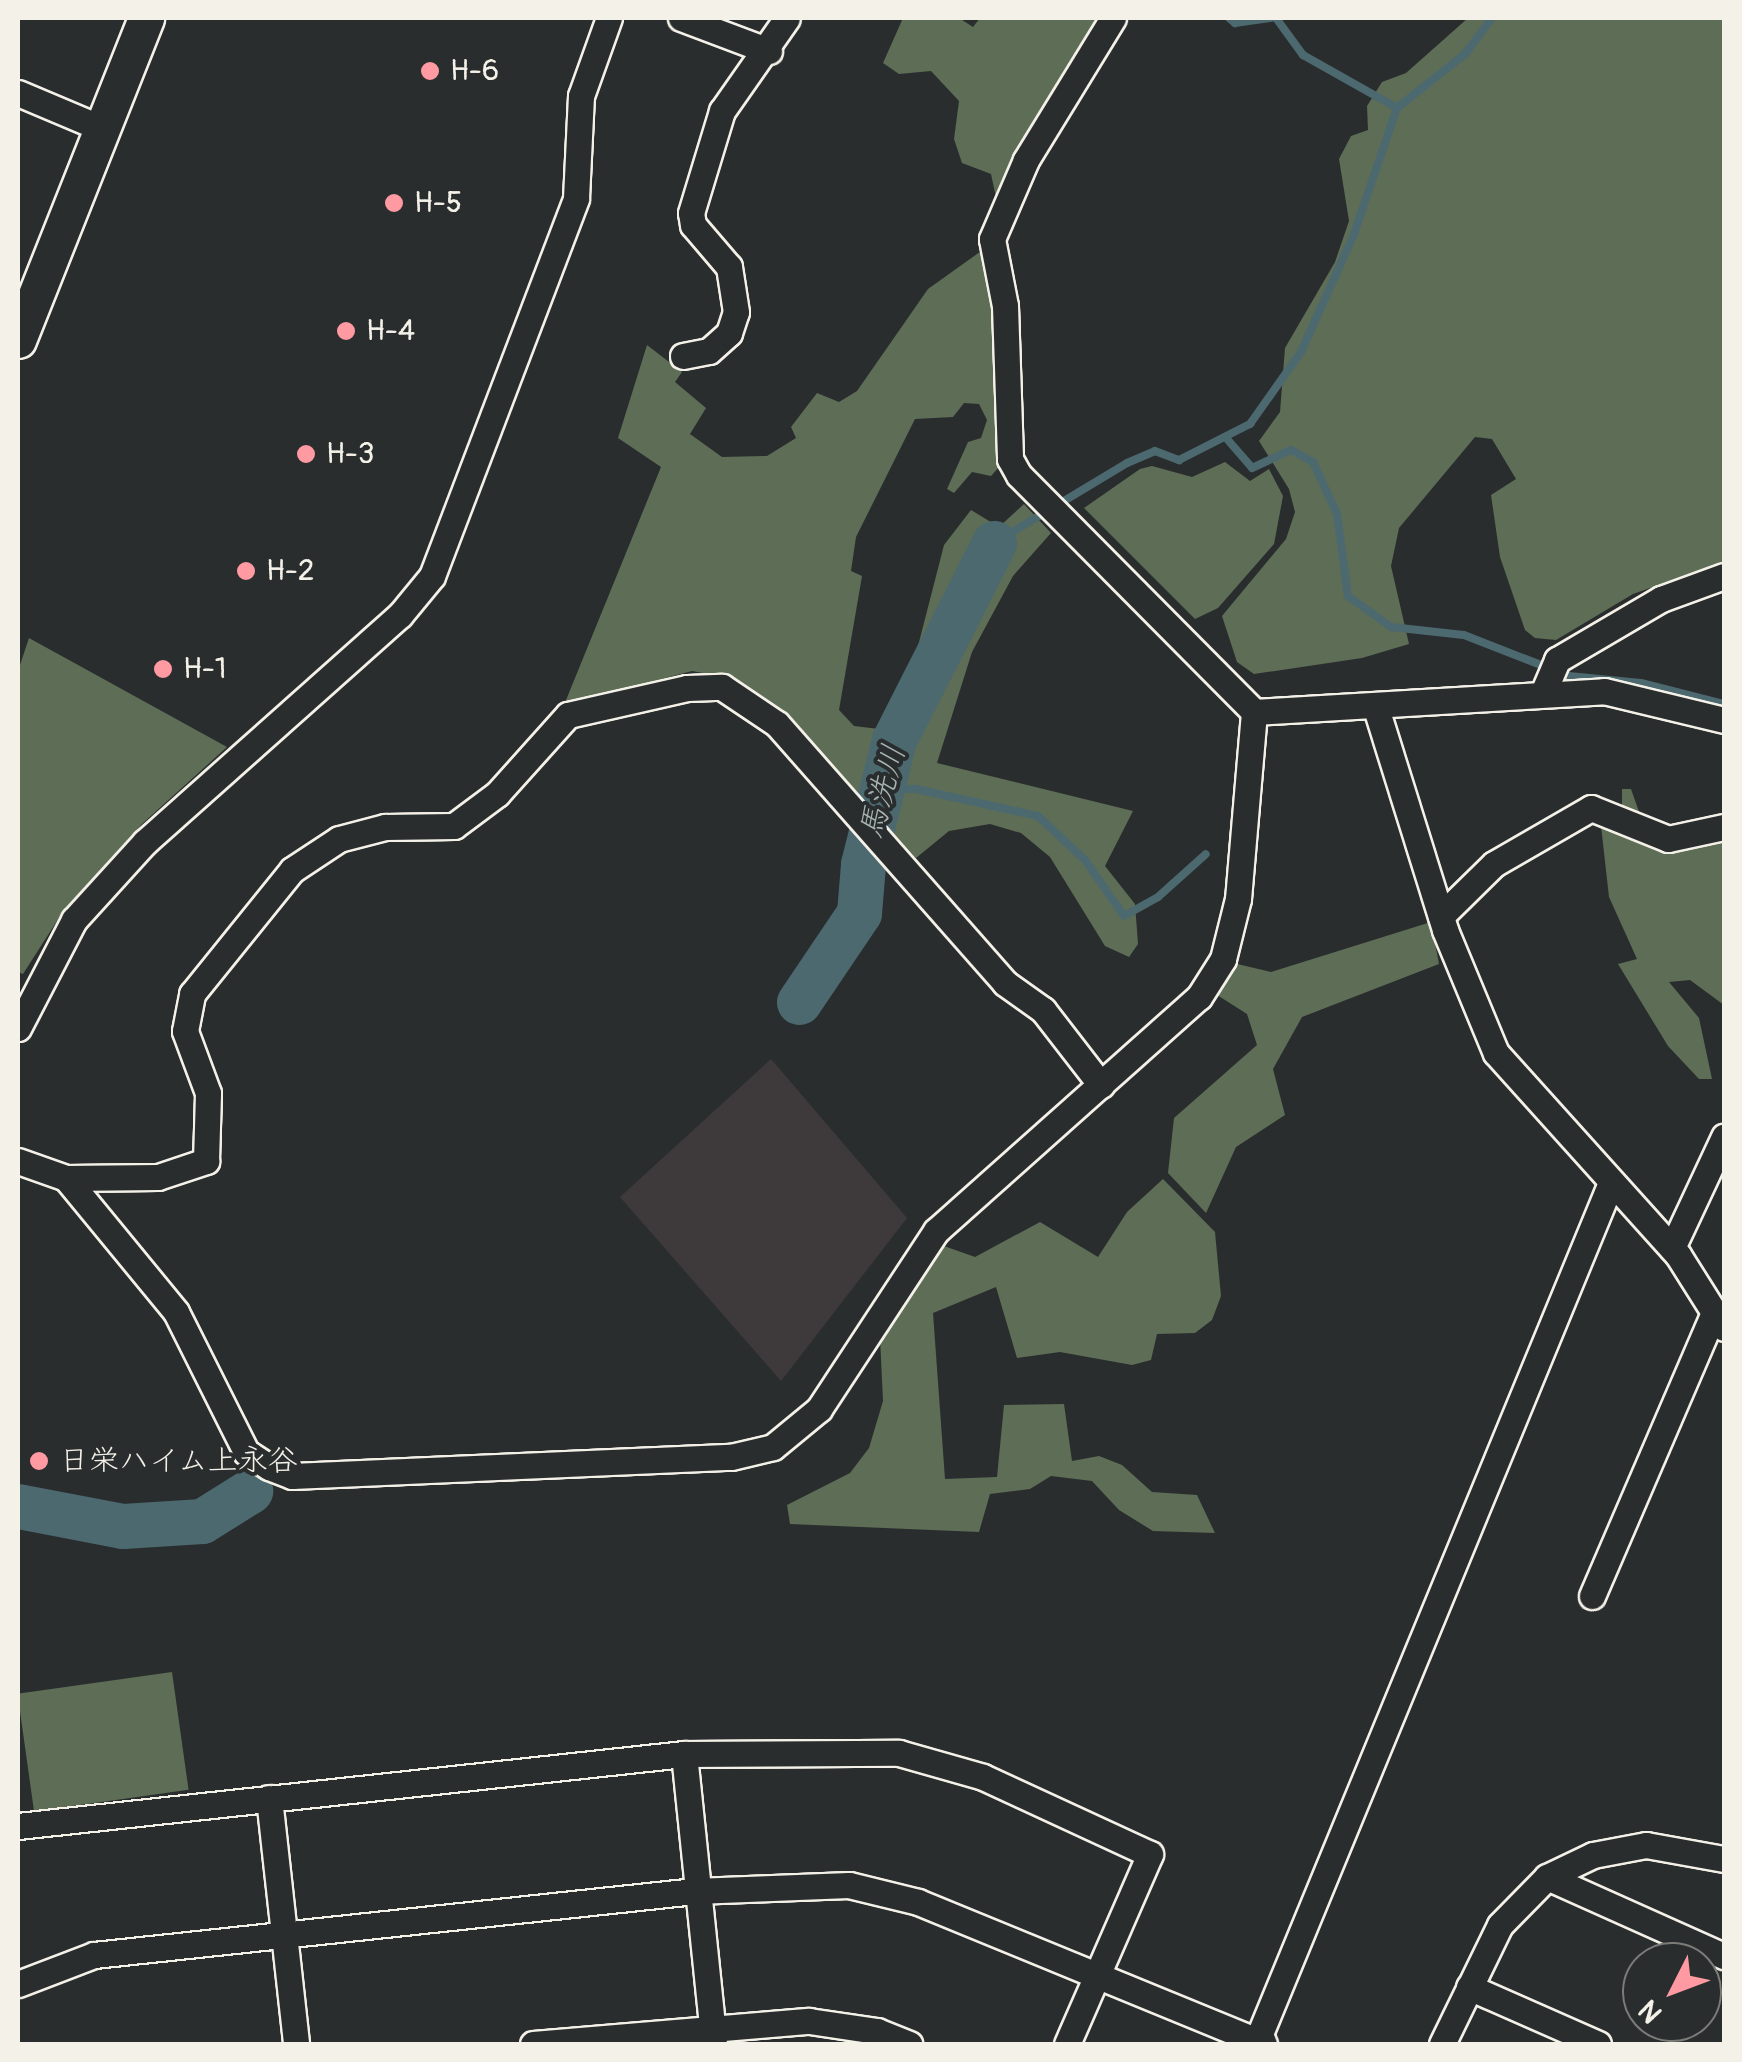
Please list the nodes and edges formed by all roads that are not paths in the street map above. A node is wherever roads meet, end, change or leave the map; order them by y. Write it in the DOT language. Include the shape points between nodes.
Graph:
graph roads {
  1 [pos="146,18"];
  2 [pos="608,18"];
  3 [pos="681,18"];
  4 [pos="787,18"];
  5 [pos="1113,18"];
  6 [pos="769,51"];
  7 [pos="18,94"];
  8 [pos="102,128"];
  9 [pos="18,340"];
  10 [pos="684,356"];
  11 [pos="1724,576"];
  12 [pos="1545,688"];
  13 [pos="1376,708"];
  14 [pos="1254,712"];
  15 [pos="1724,720"];
  16 [pos="1724,828"];
  17 [pos="1440,916"];
  18 [pos="18,1028"];
  19 [pos="1101,1085"];
  20 [pos="1724,1137"];
  21 [pos="18,1161"];
  22 [pos="66,1178"];
  23 [pos="1610,1184"];
  24 [pos="1672,1248"];
  25 [pos="1720,1319"];
  26 [pos="1592,1596"];
  27 [pos="684,1754"];
  28 [pos="270,1798"];
  29 [pos="18,1826"];
  30 [pos="1724,1859"];
  31 [pos="1548,1877"];
  32 [pos="695,1891"];
  33 [pos="284,1934"];
  34 [pos="1724,1956"];
  35 [pos="1097,1976"];
  36 [pos="18,1984"];
  37 [pos="1469,1987"];
  38 [pos="714,2034"];
  39 [pos="1258,2043"];
  40 [pos="296,2044"];
  41 [pos="534,2044"];
  42 [pos="910,2044"];
  43 [pos="1067,2044"];
  44 [pos="1442,2044"];
  45 [pos="1598,2044"];
  1 -- 8 [label="street"];
  2 -- 18 [label="street" via="581,96 576,198 432,576 400,615 144,842 74,920"];
  3 -- 6 [label="street"];
  4 -- 6 [label="street"];
  5 -- 14 [label="street" via="1026,160 992,239 1005,306 1010,459 1045,504"];
  6 -- 10 [label="street" via="722,111 691,213 693,225 729,267 736,312 729,333 709,351"];
  7 -- 8 [label="street"];
  8 -- 9 [label="street"];
  11 -- 12 [label="street" via="1661,598 1556,660"];
  12 -- 13 [label="street"];
  12 -- 15 [label="street" via="1604,690"];
  13 -- 14 [label="street"];
  13 -- 17 [label="street"];
  14 -- 19 [label="street" via="1238,899 1223,959 1199,997"];
  16 -- 17 [label="street" via="1668,839 1591,808 1494,864"];
  17 -- 23 [label="street" via="1496,1054"];
  19 -- 22 [label="street" via="936,1231 808,1422 773,1447 731,1457 292,1476 269,1468 246,1452 176,1312"];
  19 -- 22 [label="street" via="1043,1010 1005,982 777,724 722,687 687,688 568,715 497,794 454,826 385,826 339,839 292,870 204,974 185,1030 208,1093 206,1161 158,1177"];
  20 -- 24 [label="street"];
  21 -- 22 [label="street"];
  23 -- 24 [label="street"];
  23 -- 39 [label="street"];
  24 -- 25 [label="street"];
  25 -- 26 [label="street"];
  27 -- 28 [label="street"];
  27 -- 32 [label="street"];
  27 -- 35 [label="street" via="898,1752 983,1777 1150,1854"];
  28 -- 29 [label="street"];
  28 -- 33 [label="street"];
  30 -- 31 [label="street" via="1646,1845 1593,1855"];
  31 -- 34 [label="street"];
  31 -- 37 [label="street" via="1500,1925"];
  32 -- 33 [label="street"];
  32 -- 35 [label="street" via="849,1885 918,1902"];
  32 -- 38 [label="street"];
  33 -- 36 [label="street" via="94,1955"];
  33 -- 40 [label="street"];
  35 -- 39 [label="street"];
  35 -- 43 [label="street"];
  37 -- 44 [label="street"];
  37 -- 45 [label="street"];
  38 -- 41 [label="street"];
  38 -- 42 [label="street" via="809,2021 877,2031"];
}
